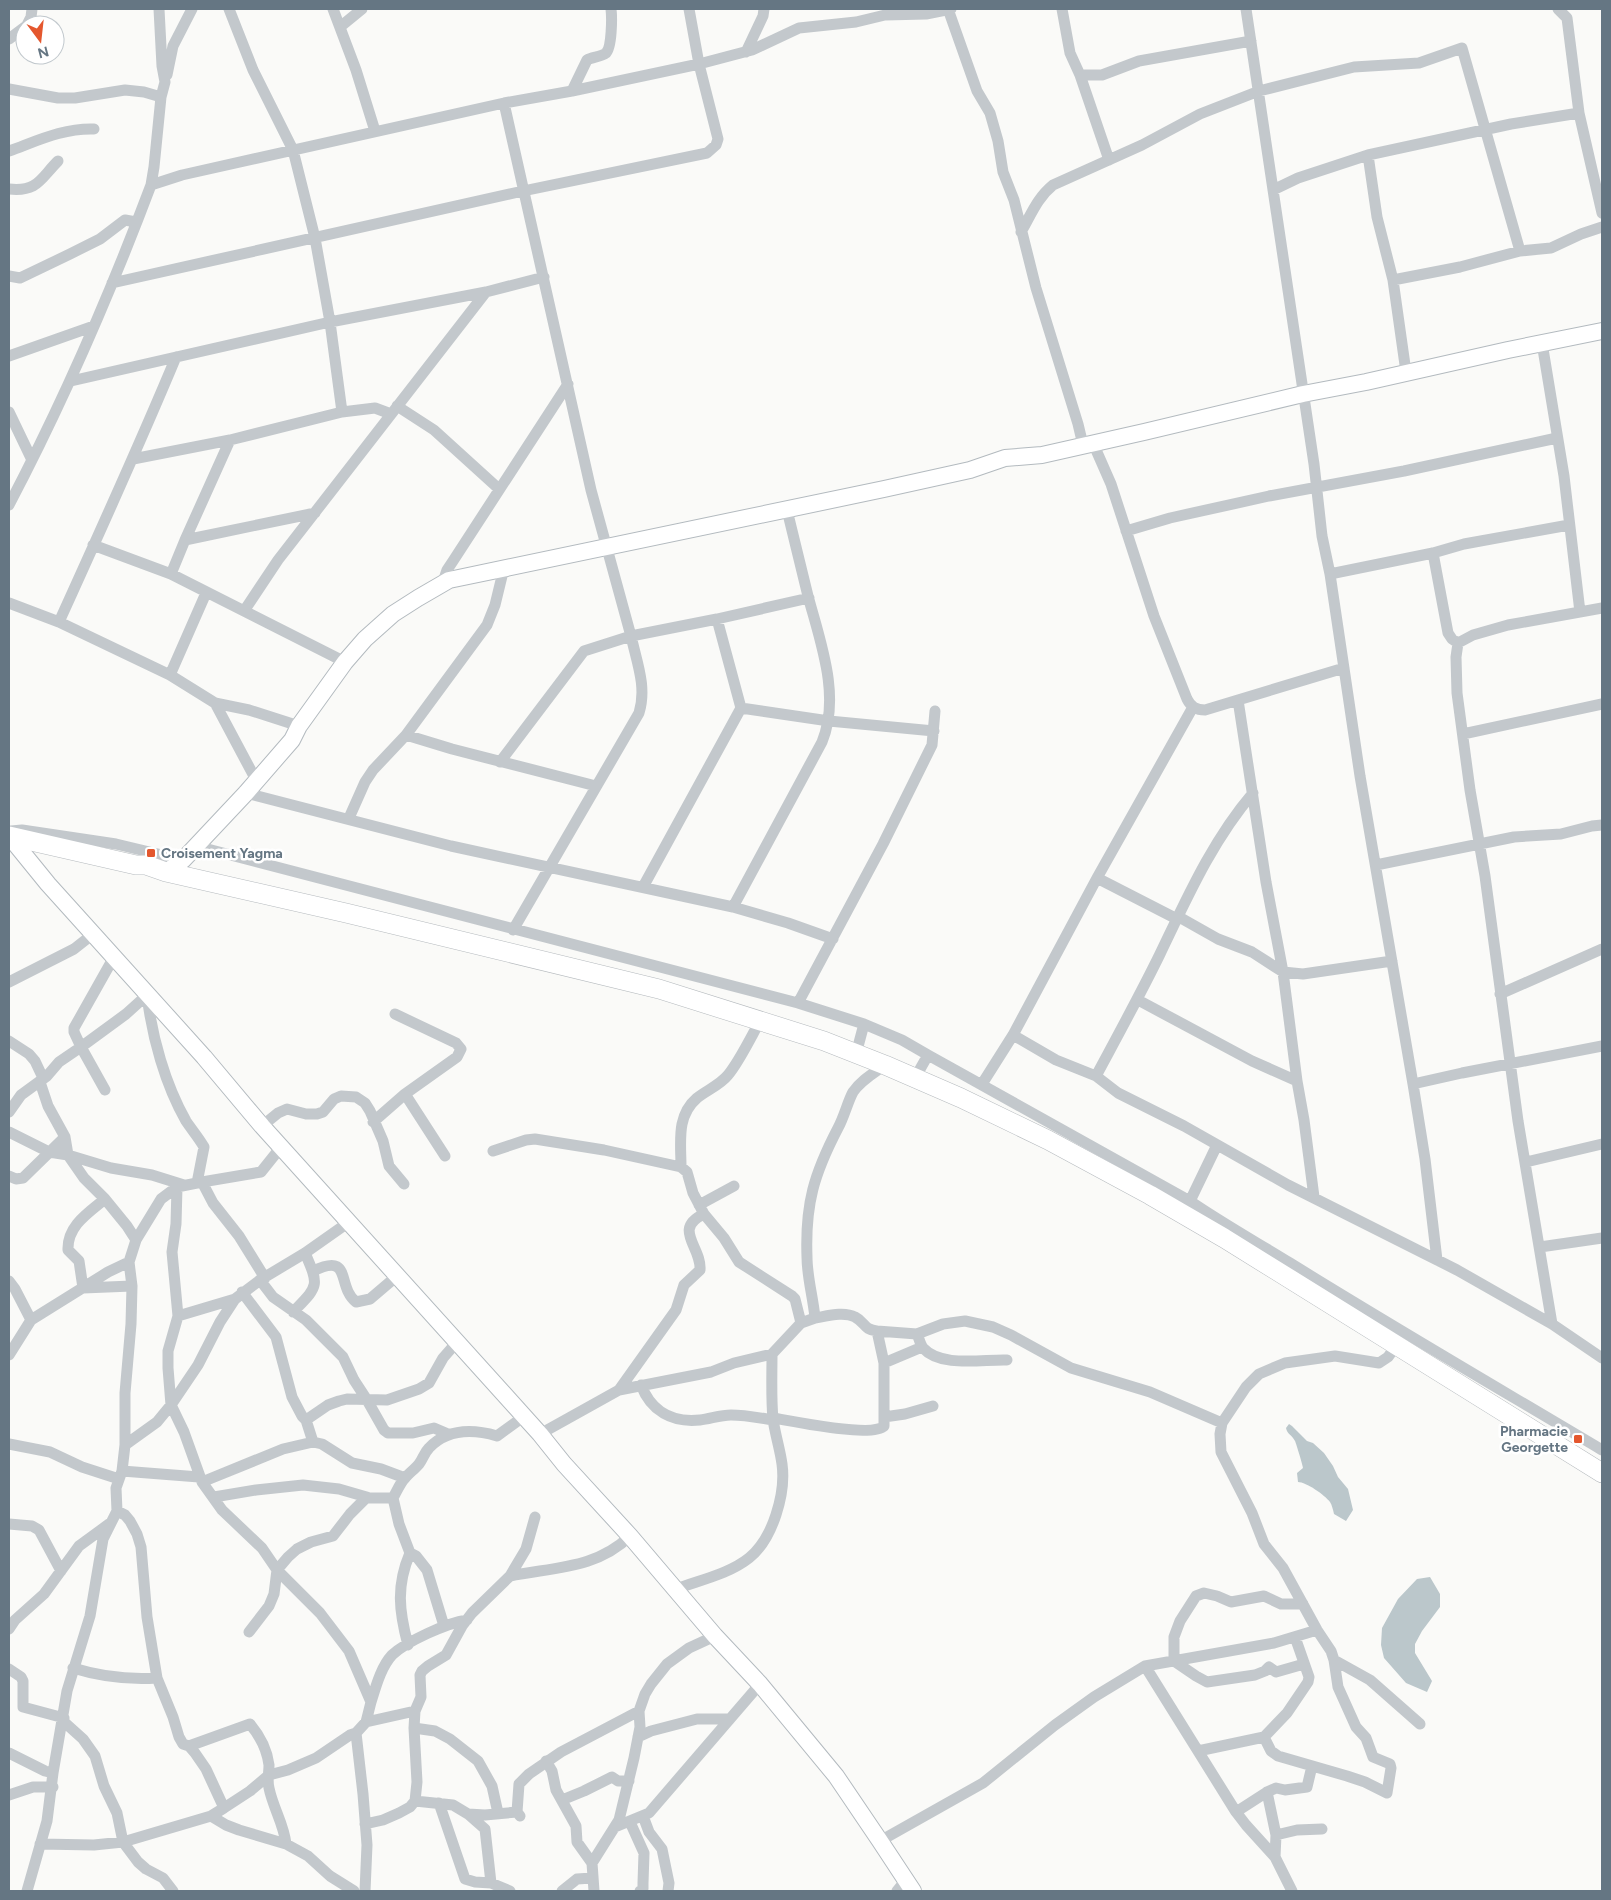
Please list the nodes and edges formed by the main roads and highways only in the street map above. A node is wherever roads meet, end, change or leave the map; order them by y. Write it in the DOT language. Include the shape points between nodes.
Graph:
graph roads {
  1 [pos="9,836"];
  2 [pos="1602,1473"];
  1 -- 2 [label="main road" via="146,865 595,973 824,1041 885,1065 1025,1128 1118,1177 1224,1238"];
}
